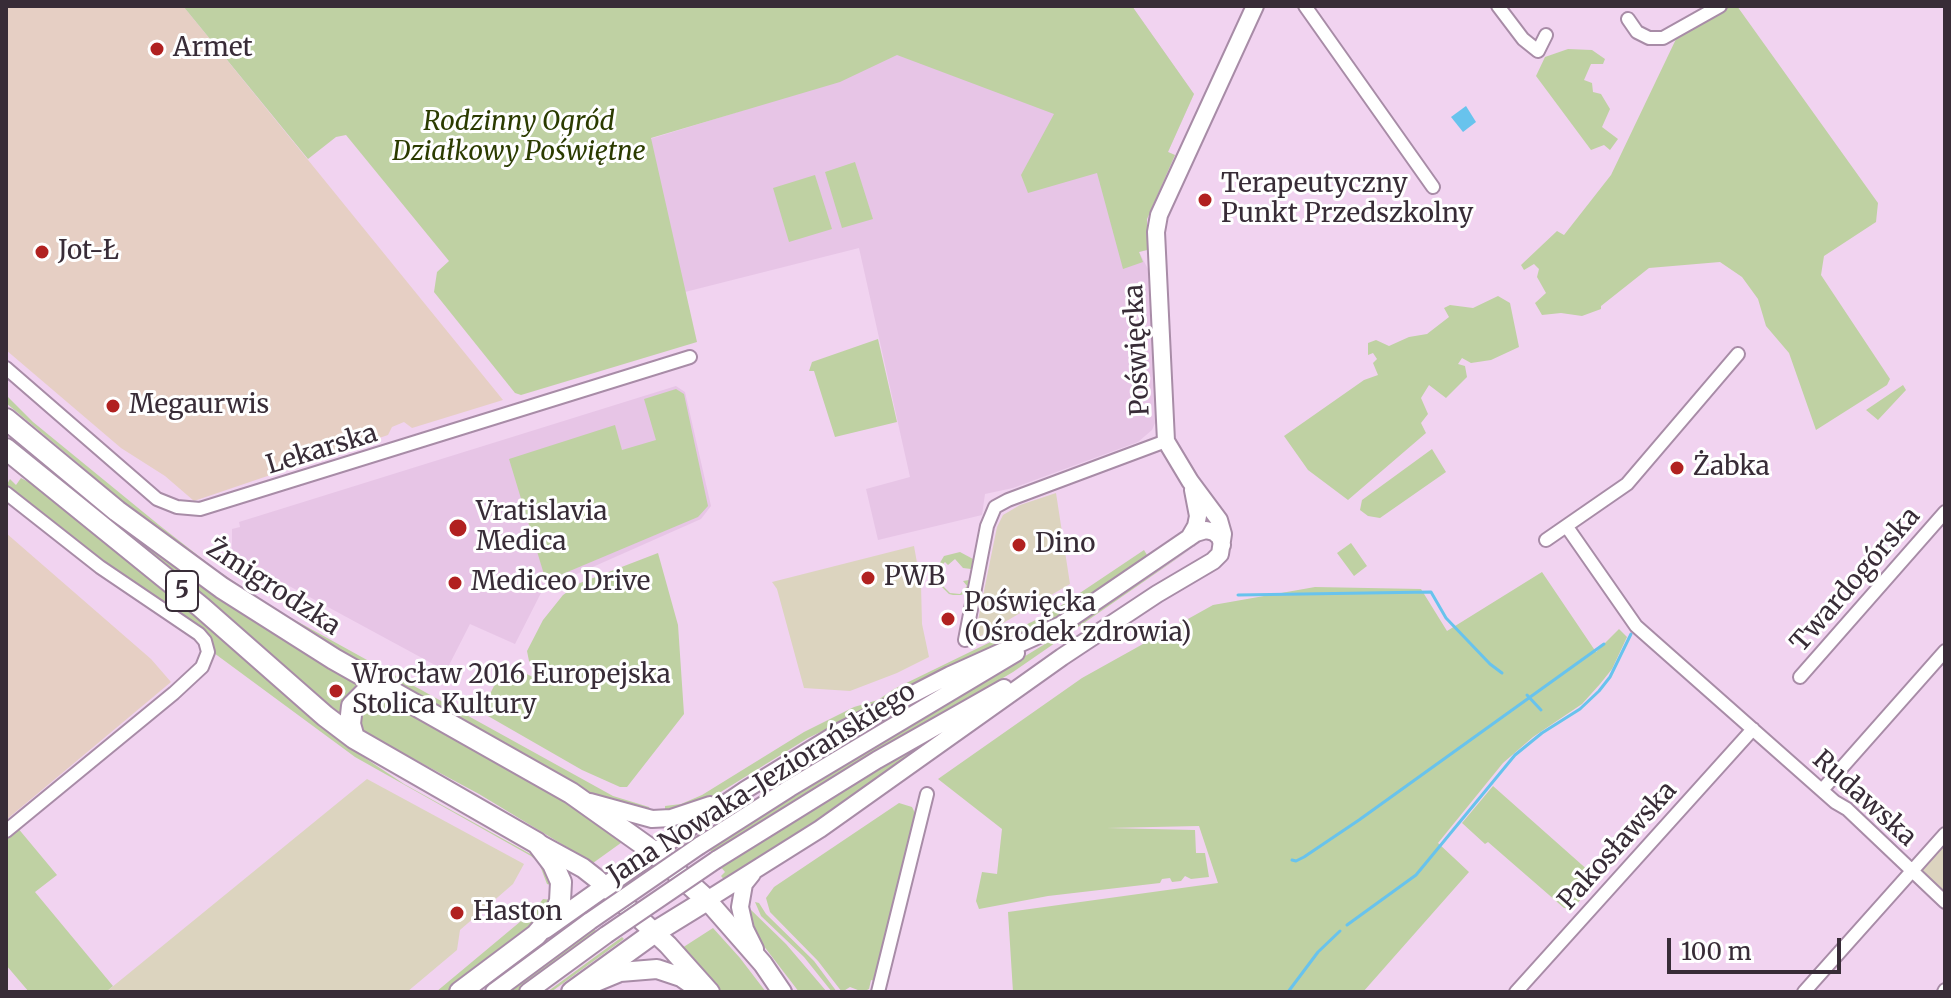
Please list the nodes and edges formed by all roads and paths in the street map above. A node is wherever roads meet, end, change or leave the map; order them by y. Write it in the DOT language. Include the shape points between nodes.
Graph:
graph roads {
  1 [pos="1255,6"];
  2 [pos="1305,6"];
  3 [pos="1498,6"];
  4 [pos="1720,6"];
  5 [pos="1628,19"];
  6 [pos="1546,35"];
  7 [pos="1433,187"];
  8 [pos="1738,354"];
  9 [pos="690,357"];
  10 [pos="6,368"];
  11 [pos="6,419"];
  12 [pos="1166,441"];
  13 [pos="6,449"];
  14 [pos="1190,481"];
  15 [pos="6,493"];
  16 [pos="1945,512"];
  17 [pos="1567,527"];
  18 [pos="1189,538"];
  19 [pos="1546,540"];
  20 [pos="1222,547"];
  21 [pos="1061,625"];
  22 [pos="965,640"];
  23 [pos="1945,651"];
  24 [pos="1062,657"];
  25 [pos="1800,677"];
  26 [pos="382,687"];
  27 [pos="1753,729"];
  28 [pos="354,738"];
  29 [pos="745,790"];
  30 [pos="1822,790"];
  31 [pos="927,794"];
  32 [pos="577,797"];
  33 [pos="6,831"];
  34 [pos="1945,834"];
  35 [pos="537,843"];
  36 [pos="654,852"];
  37 [pos="755,870"];
  38 [pos="1912,871"];
  39 [pos="606,887"];
  40 [pos="707,900"];
  41 [pos="1945,902"];
  42 [pos="655,932"];
  43 [pos="536,935"];
  44 [pos="763,964"];
  45 [pos="460,992"];
  46 [pos="494,992"];
  47 [pos="528,992"];
  48 [pos="573,992"];
  49 [pos="702,992"];
  50 [pos="710,992"];
  51 [pos="782,992"];
  52 [pos="878,992"];
  53 [pos="1516,992"];
  54 [pos="1804,992"];
  1 -- 12 [label="street, Poświęcka" via="1159,215"];
  2 -- 7 [label="street"];
  3 -- 6 [label="street" via="1538,51"];
  4 -- 5 [label="street" via="1663,38 1637,32"];
  8 -- 17 [label="street" via="1627,484"];
  9 -- 10 [label="street, Lekarska" via="200,509 157,499"];
  11 -- 26 [label="main road, Żmigrodzka / 5" via="117,511 222,588"];
  12 -- 14 [label="street"];
  12 -- 22 [label="street, Poświęcka" via="995,507"];
  13 -- 28 [label="main road, Żmigrodzka / 5"];
  14 -- 18 [label="street" via="1198,516"];
  14 -- 20 [label="street" via="1219,520"];
  15 -- 33 [label="street" via="100,567 199,634 208,652 202,667 174,693"];
  16 -- 25 [label="street, Twardogórska"];
  17 -- 19 [label="street"];
  17 -- 27 [label="street, Rudawska" via="1636,626"];
  18 -- 20 [label="street" via="1211,531 1220,537"];
  18 -- 21 [label="street"];
  20 -- 24 [label="street" via="1213,561"];
  21 -- 29 [label="street" via="882,709"];
  21 -- 46 [label="street, Jana Nowaka-Jeziorańskiego, bridge" via="699,846"];
  23 -- 30 [label="street"];
  24 -- 37 [label="street" via="893,780"];
  24 -- 47 [label="street, Jana Nowaka-Jeziorańskiego, bridge" via="905,744 716,860"];
  26 -- 28 [label="main road" via="367,691 352,706"];
  26 -- 32 [label="main road, Żmigrodzka / 5"];
  27 -- 30 [label="street, Rudawska"];
  27 -- 53 [label="street, Pakosławska"];
  28 -- 35 [label="main road, Żmigrodzka / 5"];
  29 -- 32 [label="street" via="695,812 657,819"];
  29 -- 36 [label="street"];
  30 -- 38 [label="street, Rudawska"];
  31 -- 52 [label="street"];
  32 -- 36 [label="main road, Żmigrodzka / 5"];
  34 -- 38 [label="street"];
  35 -- 39 [label="main road, Żmigrodzka"];
  35 -- 43 [label="main road, Żmigrodzka / 5" via="553,864 562,889 555,913"];
  36 -- 39 [label="main road"];
  36 -- 40 [label="main road, Żmigrodzka / 5"];
  37 -- 40 [label="street"];
  37 -- 44 [label="street" via="744,884 740,907"];
  38 -- 41 [label="street, Rudawska"];
  38 -- 54 [label="street"];
  39 -- 42 [label="main road, Żmigrodzka"];
  39 -- 43 [label="main road"];
  40 -- 42 [label="main road"];
  40 -- 44 [label="main road, Żmigrodzka"];
  42 -- 48 [label="main road"];
  42 -- 50 [label="main road, Żmigrodzka"];
  43 -- 45 [label="main road, 5"];
  44 -- 51 [label="main road, Żmigrodzka"];
  48 -- 49 [label="main road" via="620,972 650,969 672,972"];
}
